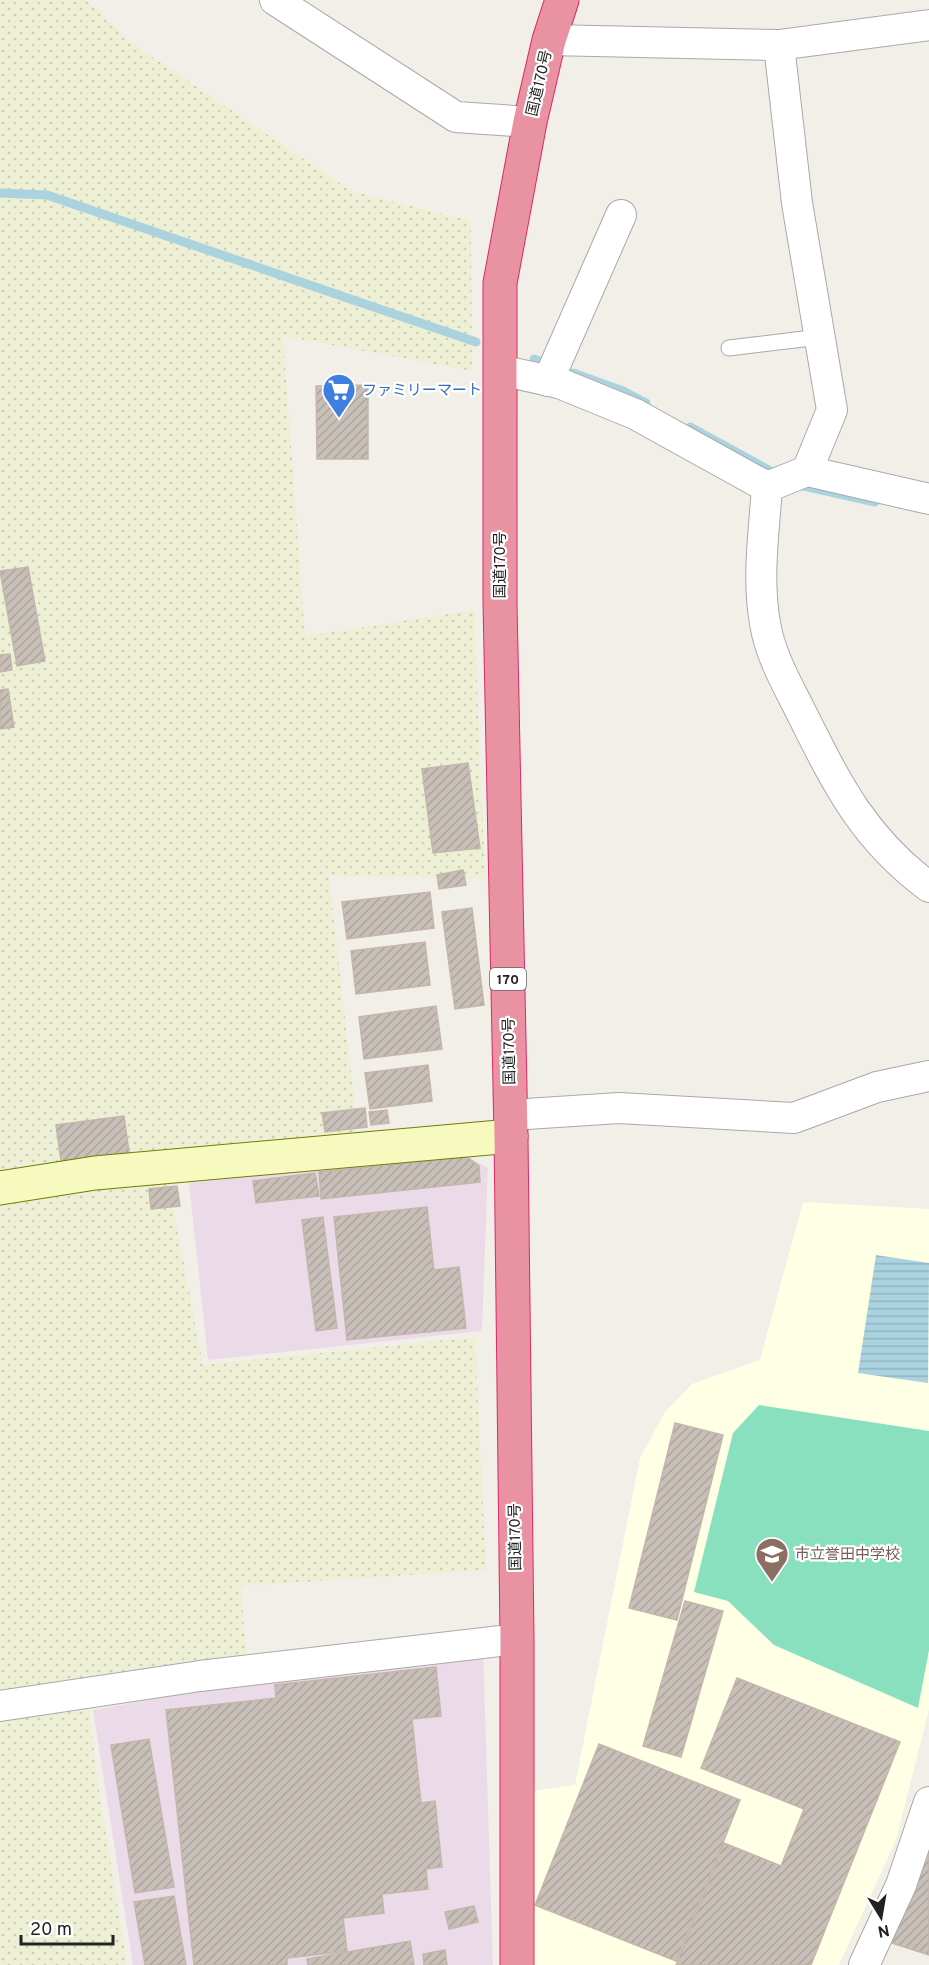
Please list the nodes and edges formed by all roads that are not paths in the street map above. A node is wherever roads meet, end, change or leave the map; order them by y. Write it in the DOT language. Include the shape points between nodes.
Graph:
graph roads {
  1 [pos="275,0"];
  2 [pos="562,0"];
  3 [pos="929,25"];
  4 [pos="549,40"];
  5 [pos="779,45"];
  6 [pos="530,122"];
  7 [pos="621,215"];
  8 [pos="820,337"];
  9 [pos="729,348"];
  10 [pos="500,370"];
  11 [pos="548,381"];
  12 [pos="807,471"];
  13 [pos="767,486"];
  14 [pos="929,499"];
  15 [pos="929,887"];
  16 [pos="929,1076"];
  17 [pos="511,1125"];
  18 [pos="0,1188"];
  19 [pos="517,1639"];
  20 [pos="0,1706"];
  21 [pos="929,1802"];
  22 [pos="517,1965"];
  23 [pos="864,1965"];
  1 -- 6 [label="street" via="456,117"];
  2 -- 4 [label="highway, 国道170号 / 170"];
  3 -- 5 [label="street"];
  4 -- 5 [label="street"];
  4 -- 6 [label="highway, 国道170号 / 170"];
  5 -- 8 [label="street" via="797,203"];
  6 -- 10 [label="highway, 国道170号 / 170" via="500,283"];
  7 -- 11 [label="street"];
  8 -- 9 [label="lane"];
  8 -- 12 [label="street" via="832,410"];
  10 -- 11 [label="street"];
  10 -- 17 [label="highway, 国道170号 / 170" via="500,603"];
  11 -- 13 [label="street" via="635,414"];
  12 -- 13 [label="street"];
  12 -- 14 [label="street"];
  13 -- 15 [label="street" via="760,583 765,625 778,667 858,818 901,866"];
  16 -- 17 [label="street" via="877,1087 794,1118 619,1108"];
  17 -- 18 [label="street" via="95,1173"];
  17 -- 19 [label="highway, 国道170号 / 170"];
  19 -- 20 [label="street" via="200,1676"];
  19 -- 22 [label="highway, 国道170号 / 170"];
  21 -- 23 [label="street" via="901,1885"];
}
